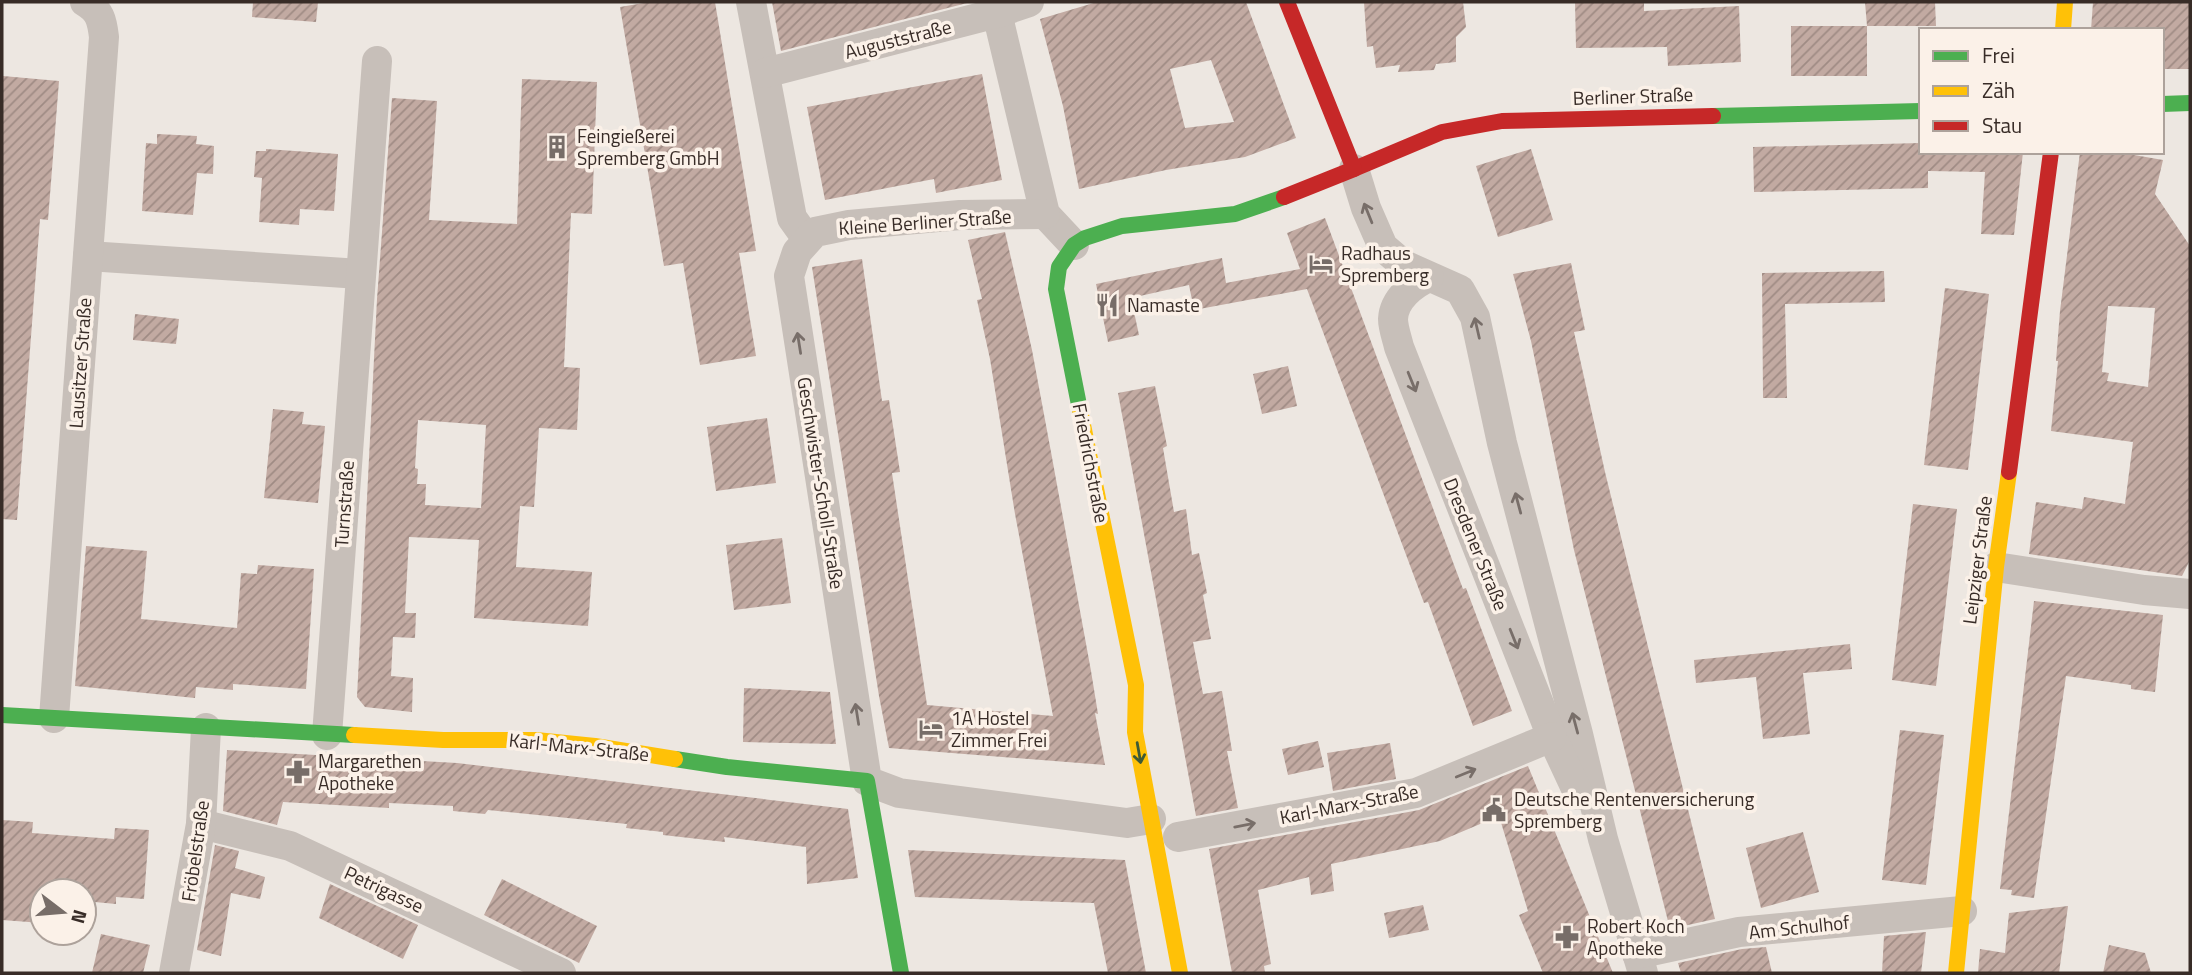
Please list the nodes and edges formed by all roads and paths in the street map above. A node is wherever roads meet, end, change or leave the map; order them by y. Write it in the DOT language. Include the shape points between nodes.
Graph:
graph roads {
  1 [pos="751,2"];
  2 [pos="1030,2"];
  3 [pos="1287,2"];
  4 [pos="2065,2"];
  5 [pos="90,5"];
  6 [pos="997,13"];
  7 [pos="2063,28"];
  8 [pos="377,61"];
  9 [pos="765,73"];
  10 [pos="2190,103"];
  11 [pos="2164,104"];
  12 [pos="1919,111"];
  13 [pos="2051,154"];
  14 [pos="1354,169"];
  15 [pos="1045,214"];
  16 [pos="807,239"];
  17 [pos="1074,245"];
  18 [pos="88,256"];
  19 [pos="360,274"];
  20 [pos="1429,277"];
  21 [pos="1996,566"];
  22 [pos="2190,594"];
  23 [pos="1136,685"];
  24 [pos="2,715"];
  25 [pos="1152,716"];
  26 [pos="54,718"];
  27 [pos="206,728"];
  28 [pos="327,735"];
  29 [pos="1552,737"];
  30 [pos="867,781"];
  31 [pos="1597,813"];
  32 [pos="201,824"];
  33 [pos="1172,834"];
  34 [pos="1962,911"];
  35 [pos="1640,964"];
  36 [pos="174,973"];
  37 [pos="561,973"];
  38 [pos="901,973"];
  39 [pos="1180,973"];
  40 [pos="1956,973"];
  1 -- 9 [label="street"];
  2 -- 6 [label="street, Auguststraße"];
  3 -- 14 [label="main road, Dresdener Straße"];
  4 -- 7 [label="main road"];
  5 -- 18 [label="street, Lausitzer Straße" via="103,20 104,37"];
  6 -- 9 [label="street, Auguststraße"];
  6 -- 15 [label="street"];
  8 -- 19 [label="street, Turnstraße"];
  9 -- 16 [label="street" via="792,218"];
  10 -- 11 [label="main road"];
  12 -- 14 [label="main road, Berliner Straße" via="1502,121 1442,132"];
  13 -- 21 [label="main road, Leipziger Straße"];
  14 -- 17 [label="main road" via="1235,214 1122,226"];
  20 -- 14 [label="street, Dresdener Straße, one-way" via="1404,265 1383,247"];
  15 -- 16 [label="street, Kleine Berliner Straße" via="960,215 849,225 815,232"];
  15 -- 17 [label="street"];
  30 -- 16 [label="street, Geschwister-Scholl-Straße, one-way" via="789,276"];
  17 -- 23 [label="main road, Friedrichstraße" via="1059,267 1056,289"];
  18 -- 19 [label="street"];
  18 -- 26 [label="street, Lausitzer Straße"];
  19 -- 28 [label="street, Turnstraße"];
  20 -- 29 [label="street, Dresdener Straße, one-way" via="1402,296 1393,317 1399,347"];
  31 -- 20 [label="street, Dresdener Straße, one-way" via="1502,443 1475,317 1460,290"];
  21 -- 22 [label="street"];
  21 -- 34 [label="main road, Leipziger Straße"];
  23 -- 25 [label="main road, Friedrichstraße"];
  23 -- 33 [label="main road, Friedrichstraße, one-way" via="1135,732"];
  24 -- 26 [label="main road, Karl-Marx-Straße"];
  26 -- 27 [label="main road, Karl-Marx-Straße"];
  27 -- 28 [label="main road, Karl-Marx-Straße"];
  27 -- 32 [label="street, Fröbelstraße"];
  28 -- 30 [label="main road, Karl-Marx-Straße" via="536,740"];
  29 -- 31 [label="street, Dresdener Straße" via="1584,806"];
  33 -- 29 [label="street, Karl-Marx-Straße, one-way" via="1416,793"];
  30 -- 33 [label="street, Karl-Marx-Straße" via="899,793 1127,823"];
  30 -- 38 [label="main road, Geschwister-Scholl-Straße"];
  31 -- 35 [label="street, Dresdener Straße"];
  32 -- 36 [label="street, Fröbelstraße"];
  32 -- 37 [label="street, Petrigasse" via="290,846"];
  33 -- 39 [label="main road, Friedrichstraße"];
  34 -- 35 [label="street, Am Schulhof" via="1739,932"];
  34 -- 40 [label="main road, Leipziger Straße"];
}
